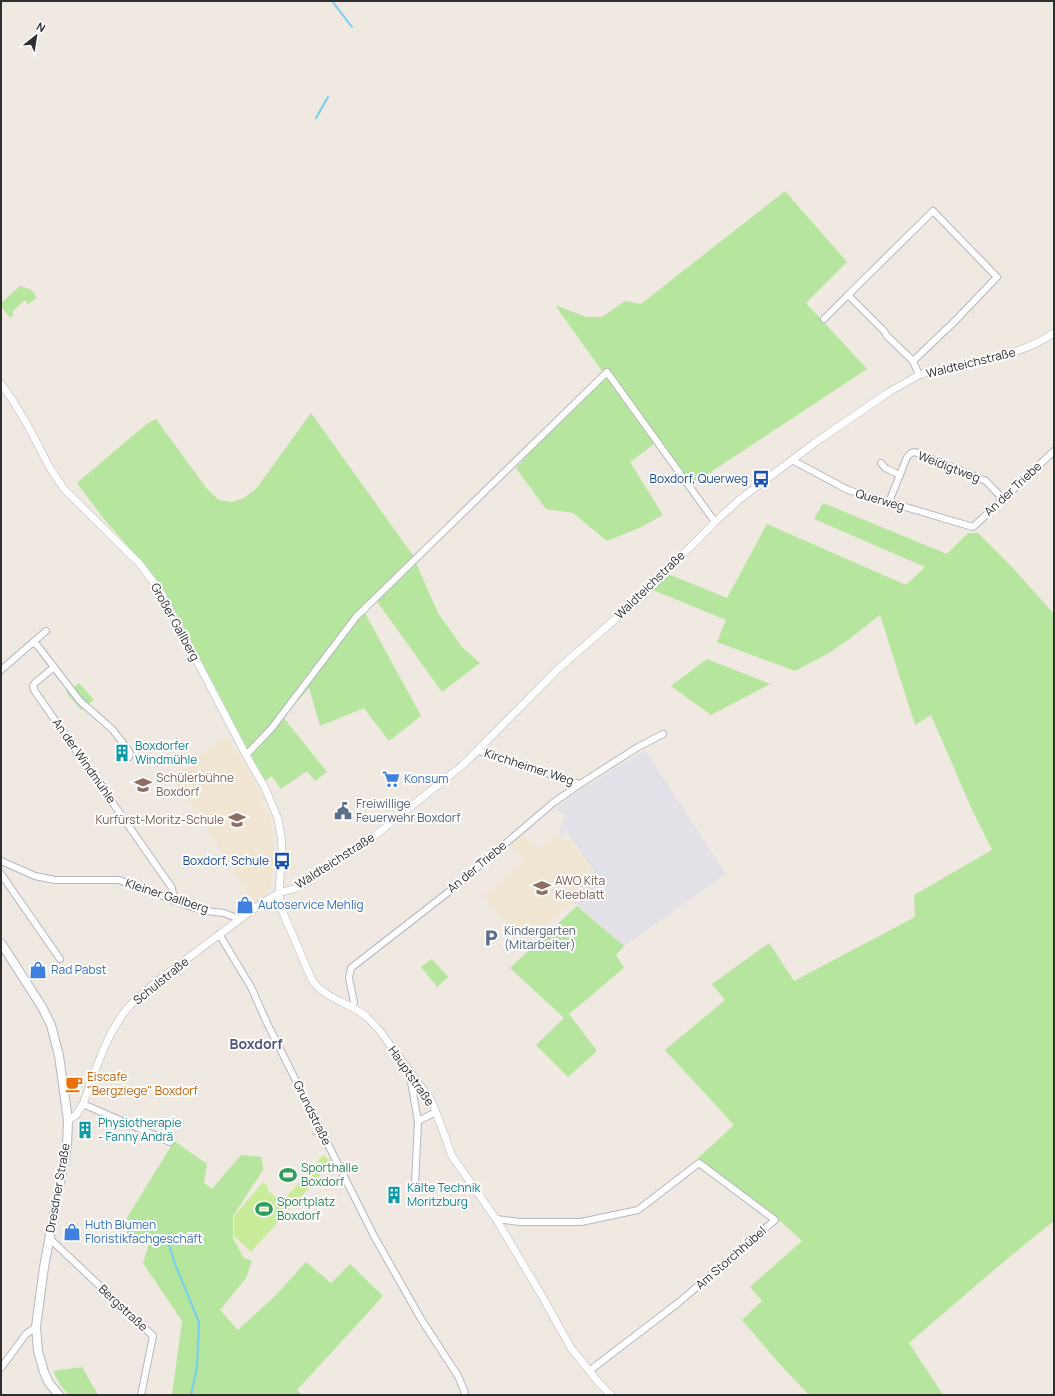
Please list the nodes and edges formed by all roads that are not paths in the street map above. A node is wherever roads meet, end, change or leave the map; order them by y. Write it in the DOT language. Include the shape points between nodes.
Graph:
graph roads {
  1 [pos="848,295"];
  2 [pos="824,319"];
  3 [pos="1054,333"];
  4 [pos="913,361"];
  5 [pos="919,376"];
  6 [pos="1,384"];
  7 [pos="1054,451"];
  8 [pos="792,460"];
  9 [pos="881,463"];
  10 [pos="900,475"];
  11 [pos="1003,499"];
  12 [pos="889,502"];
  13 [pos="715,522"];
  14 [pos="973,527"];
  15 [pos="46,631"];
  16 [pos="33,643"];
  17 [pos="54,667"];
  18 [pos="1,670"];
  19 [pos="663,734"];
  20 [pos="478,751"];
  21 [pos="246,755"];
  22 [pos="129,757"];
  23 [pos="578,785"];
  24 [pos="1,862"];
  25 [pos="1,874"];
  26 [pos="279,893"];
  27 [pos="174,901"];
  28 [pos="239,919"];
  29 [pos="219,934"];
  30 [pos="1,943"];
  31 [pos="60,959"];
  32 [pos="352,1007"];
  33 [pos="408,1070"];
  34 [pos="83,1104"];
  35 [pos="436,1112"];
  36 [pos="68,1120"];
  37 [pos="418,1121"];
  38 [pos="170,1142"];
  39 [pos="415,1184"];
  40 [pos="496,1219"];
  41 [pos="49,1238"];
  42 [pos="36,1327"];
  43 [pos="1,1368"];
  44 [pos="589,1371"];
  45 [pos="59,1395"];
  46 [pos="141,1395"];
  47 [pos="465,1395"];
  48 [pos="611,1395"];
  1 -- 2 [label="street"];
  1 -- 4 [label="street"];
  1 -- 4 [label="street" via="933,211 997,277"];
  3 -- 5 [label="street, Waldteichstraße" via="1014,353"];
  4 -- 5 [label="street"];
  5 -- 8 [label="street, Waldteichstraße" via="889,392"];
  6 -- 21 [label="street, Großer Gallberg" via="64,489 140,564 162,594"];
  7 -- 11 [label="street, An der Triebe"];
  8 -- 12 [label="street, Querweg" via="848,490"];
  8 -- 13 [label="street, Waldteichstraße" via="739,500"];
  9 -- 10 [label="street" via="885,468"];
  10 -- 11 [label="street, Weidigtweg" via="907,457 915,452 986,481"];
  10 -- 12 [label="street, Weidigtweg"];
  11 -- 14 [label="street, An der Triebe"];
  12 -- 14 [label="street, Querweg"];
  13 -- 20 [label="street, Waldteichstraße" via="642,595 558,668"];
  13 -- 21 [label="street" via="607,372 356,617 271,729"];
  15 -- 16 [label="street"];
  16 -- 17 [label="street"];
  16 -- 18 [label="street"];
  17 -- 22 [label="street" via="80,701 112,729 127,748"];
  17 -- 27 [label="street, An der Windmühle" via="35,683 34,690 172,888"];
  19 -- 23 [label="street, An der Triebe"];
  20 -- 23 [label="street, Kirchheimer Weg"];
  20 -- 26 [label="street, Waldteichstraße" via="368,841 303,884"];
  21 -- 26 [label="street, Großer Gallberg" via="265,788 278,819 282,847"];
  23 -- 32 [label="street, An der Triebe" via="351,968 349,978 354,1002"];
  24 -- 27 [label="street, Kleiner Gallberg" via="35,876 55,880 119,880"];
  25 -- 31 [label="street"];
  26 -- 28 [label="street, Schulstraße"];
  26 -- 32 [label="street, Hauptstraße" via="281,908 312,980 328,996"];
  27 -- 28 [label="street, Kleiner Gallberg"];
  28 -- 29 [label="street, Schulstraße"];
  29 -- 34 [label="street, Schulstraße" via="156,982 127,1010 115,1026"];
  29 -- 47 [label="street, Grundstraße" via="251,987 374,1236 421,1319 458,1376"];
  30 -- 36 [label="main road, Dresdner Straße" via="51,1025 59,1056"];
  32 -- 33 [label="street, Hauptstraße" via="367,1017"];
  33 -- 35 [label="street, Hauptstraße" via="431,1100"];
  33 -- 37 [label="street"];
  34 -- 36 [label="street, Schulstraße" via="76,1115"];
  34 -- 38 [label="street"];
  35 -- 37 [label="street"];
  35 -- 40 [label="street, Hauptstraße" via="452,1156"];
  36 -- 41 [label="main road, Dresdner Straße" via="67,1145"];
  37 -- 39 [label="street"];
  40 -- 44 [label="street, Hauptstraße" via="571,1348"];
  40 -- 44 [label="street, Am Storchhübel" via="520,1222 581,1222 638,1210 700,1163 775,1220 678,1303"];
  41 -- 42 [label="main road, Dresdner Straße"];
  41 -- 46 [label="street, Bergstraße" via="153,1336"];
  42 -- 43 [label="street" via="26,1334"];
  42 -- 45 [label="main road, Dresdner Straße" via="38,1352 44,1372"];
  44 -- 48 [label="street, Hauptstraße"];
}
